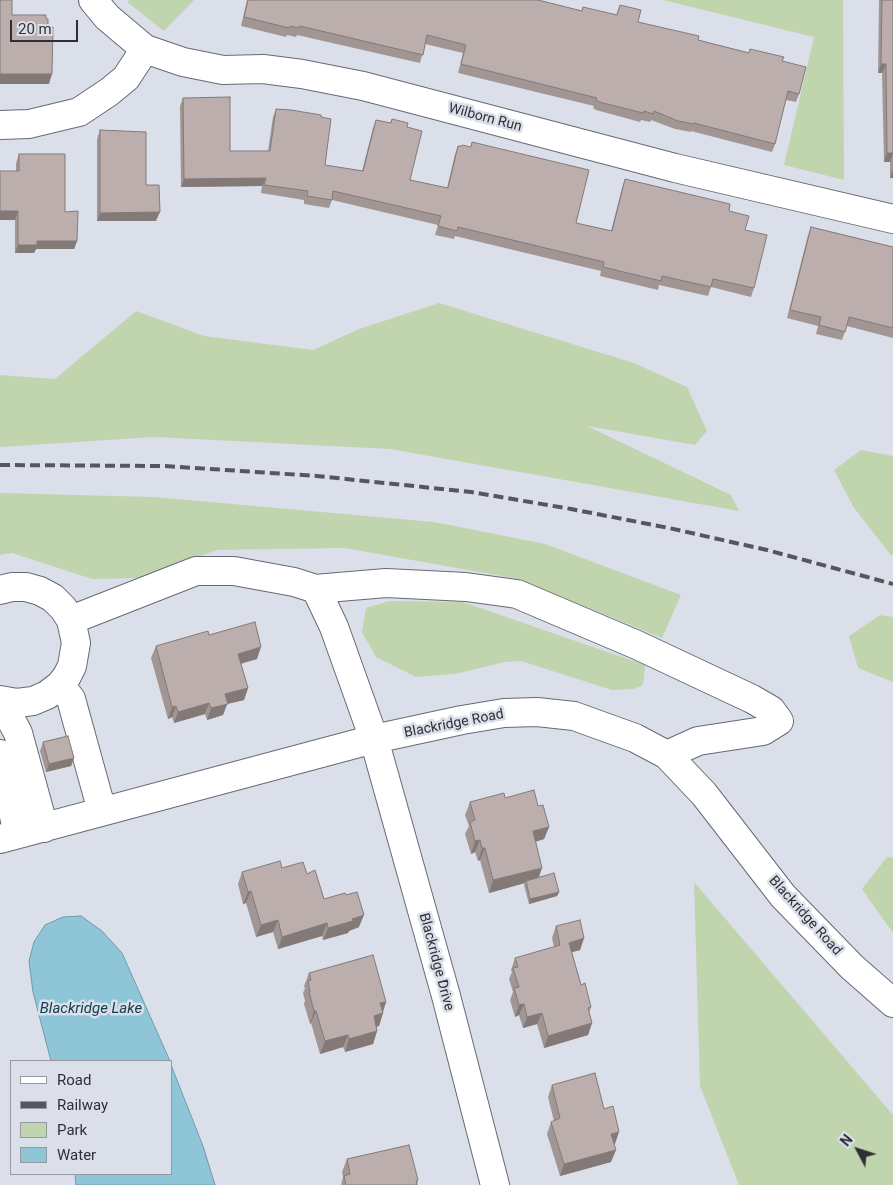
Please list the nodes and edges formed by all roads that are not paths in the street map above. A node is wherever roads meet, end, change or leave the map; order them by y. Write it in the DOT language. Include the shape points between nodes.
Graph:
graph roads {
  1 [pos="94,0"];
  2 [pos="145,49"];
  3 [pos="0,124"];
  4 [pos="893,219"];
  5 [pos="315,589"];
  6 [pos="0,590"];
  7 [pos="71,620"];
  8 [pos="60,685"];
  9 [pos="1,701"];
  10 [pos="374,739"];
  11 [pos="0,754"];
  12 [pos="667,755"];
  13 [pos="102,811"];
  14 [pos="21,834"];
  15 [pos="893,1003"];
  16 [pos="495,1185"];
  1 -- 2 [label="street, Wilborn Run" via="107,17"];
  2 -- 3 [label="street" via="126,78 79,112 29,124"];
  2 -- 4 [label="street, Wilborn Run" via="183,62 223,70 264,69 363,86 675,168"];
  5 -- 7 [label="street" via="234,571 196,571"];
  5 -- 10 [label="street, Blackridge Drive" via="334,627"];
  5 -- 12 [label="street" via="386,583 466,587 517,594 752,699 771,710 779,721 763,731 698,741"];
  6 -- 7 [label="street" via="26,587 40,591 58,603"];
  7 -- 8 [label="street" via="75,655"];
  8 -- 9 [label="street" via="33,701"];
  8 -- 13 [label="street" via="71,699"];
  9 -- 14 [label="street" via="18,733"];
  10 -- 12 [label="street, Blackridge Road" via="504,713 538,712 574,716 606,726"];
  10 -- 13 [label="street, Blackridge Road"];
  10 -- 16 [label="street, Blackridge Drive"];
  11 -- 14 [label="street"];
  12 -- 15 [label="street, Blackridge Road" via="704,794 783,896 852,967"];
  13 -- 14 [label="street, Blackridge Road"];
}
